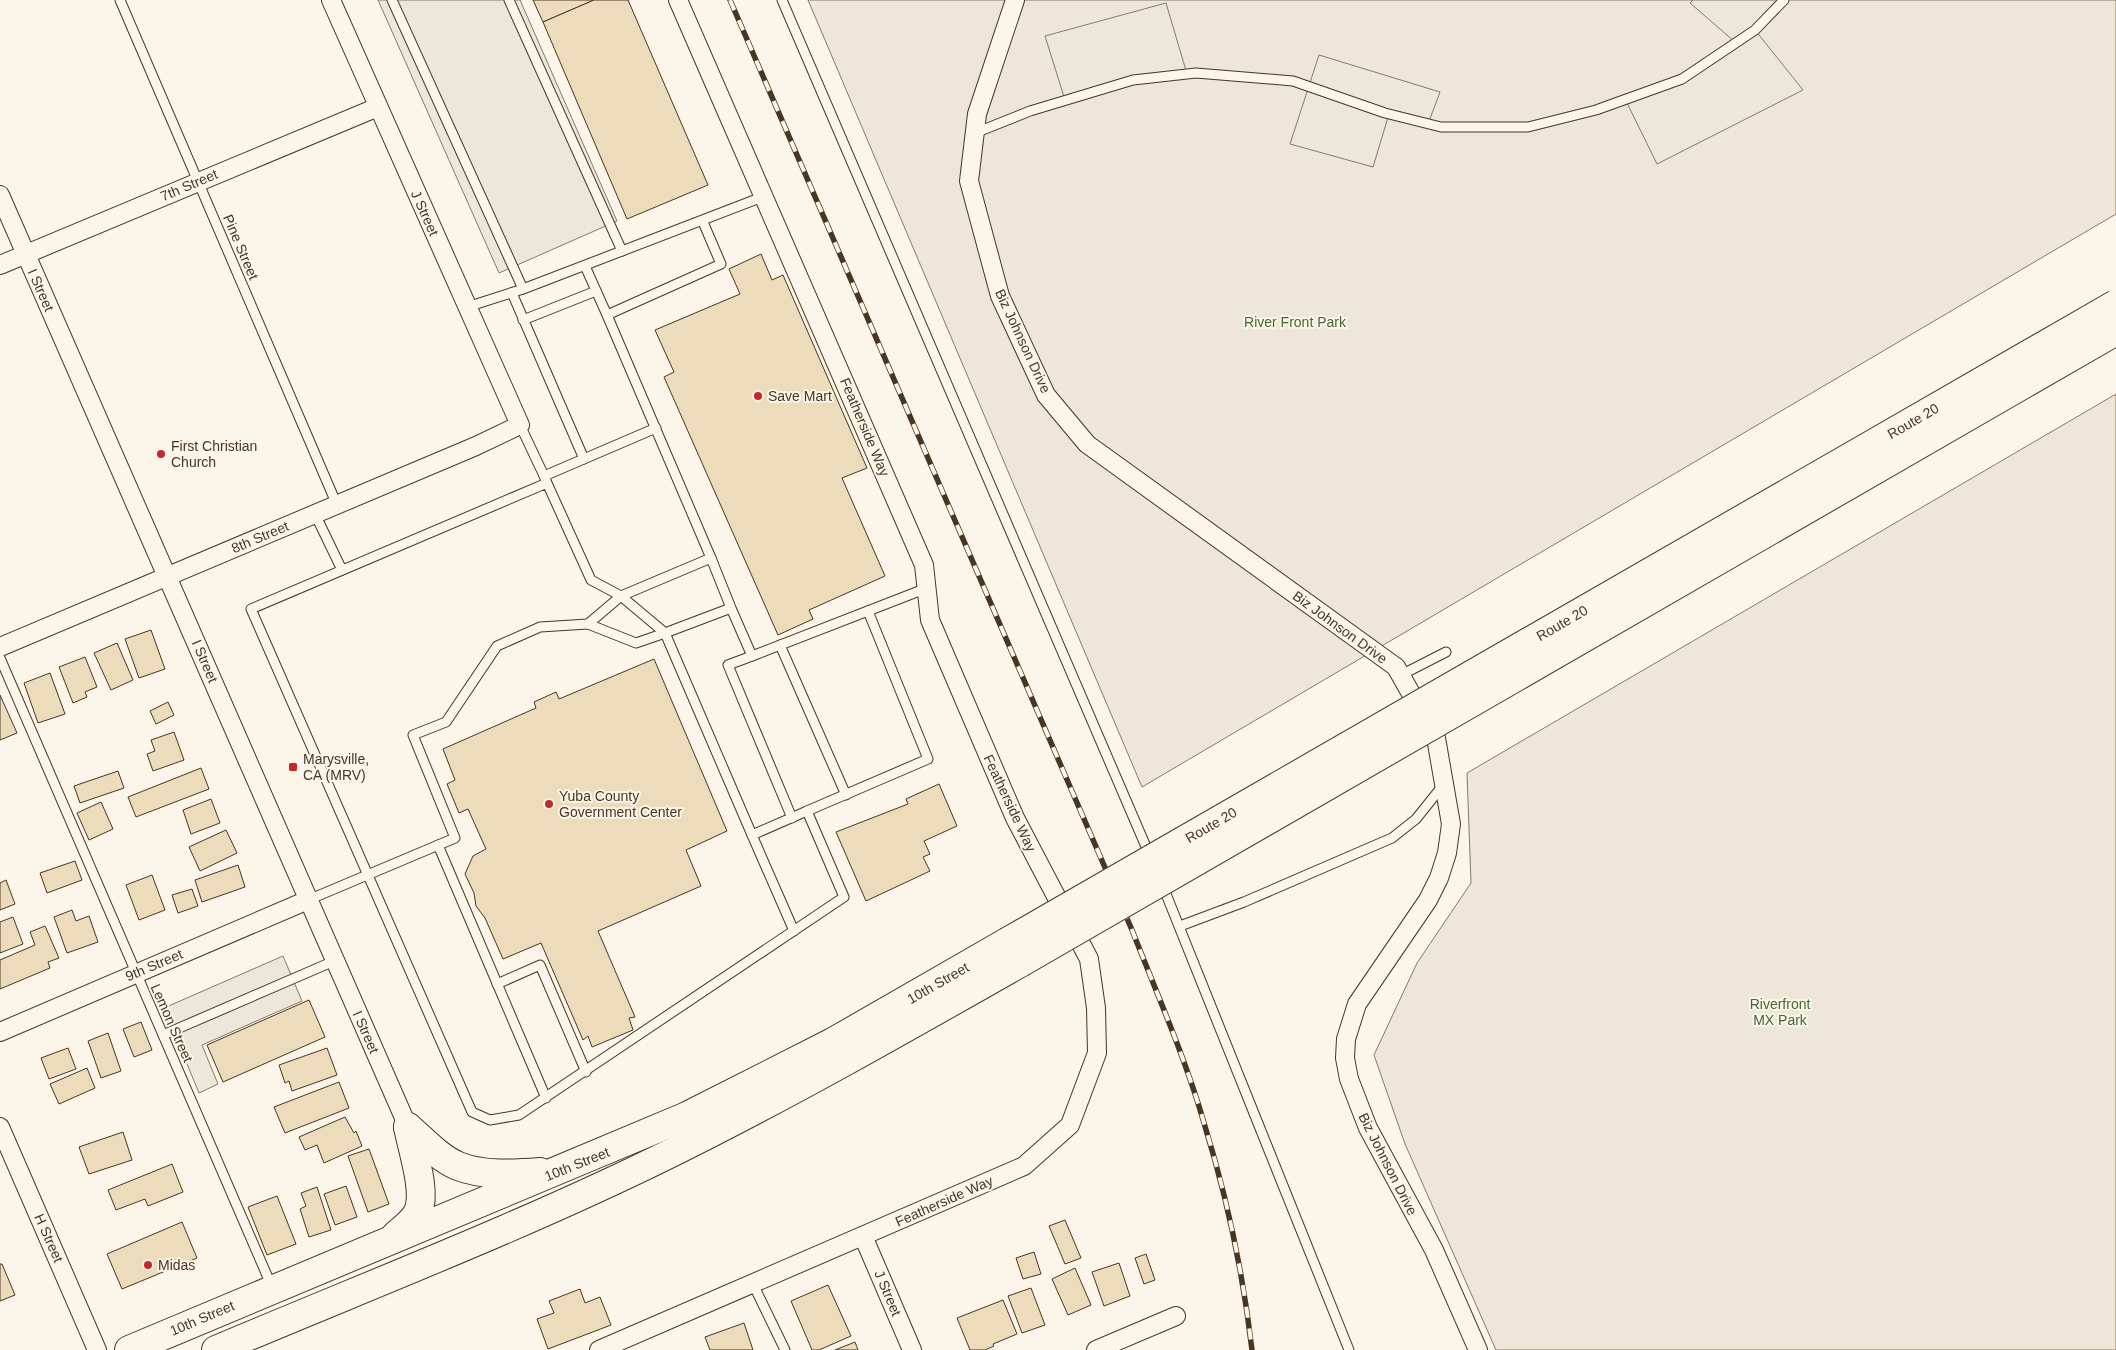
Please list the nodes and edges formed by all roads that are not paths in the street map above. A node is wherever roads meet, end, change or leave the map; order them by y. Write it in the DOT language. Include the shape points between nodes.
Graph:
graph roads {
  1 [pos="120,0"];
  2 [pos="331,0"];
  3 [pos="392,0"];
  4 [pos="510,0"];
  5 [pos="678,0"];
  6 [pos="782,0"];
  7 [pos="1015,0"];
  8 [pos="1784,0"];
  9 [pos="378,107"];
  10 [pos="975,133"];
  11 [pos="198,181"];
  12 [pos="0,195"];
  13 [pos="765,196"];
  14 [pos="703,222"];
  15 [pos="622,251"];
  16 [pos="26,254"];
  17 [pos="0,265"];
  18 [pos="585,266"];
  19 [pos="523,289"];
  20 [pos="596,291"];
  21 [pos="512,293"];
  22 [pos="2116,304"];
  23 [pos="468,307"];
  24 [pos="607,315"];
  25 [pos="524,320"];
  26 [pos="2116,331"];
  27 [pos="520,425"];
  28 [pos="656,428"];
  29 [pos="584,459"];
  30 [pos="546,479"];
  31 [pos="337,505"];
  32 [pos="315,514"];
  33 [pos="711,558"];
  34 [pos="342,570"];
  35 [pos="168,576"];
  36 [pos="928,588"];
  37 [pos="621,596"];
  38 [pos="730,608"];
  39 [pos="868,611"];
  40 [pos="588,624"];
  41 [pos="665,633"];
  42 [pos="780,645"];
  43 [pos="0,647"];
  44 [pos="1446,652"];
  45 [pos="752,656"];
  46 [pos="0,658"];
  47 [pos="1401,675"];
  48 [pos="1445,783"];
  49 [pos="846,795"];
  50 [pos="807,811"];
  51 [pos="792,818"];
  52 [pos="752,835"];
  53 [pos="438,845"];
  54 [pos="368,876"];
  55 [pos="308,900"];
  56 [pos="1180,926"];
  57 [pos="794,931"];
  58 [pos="1014,953"];
  59 [pos="334,961"];
  60 [pos="135,973"];
  61 [pos="497,984"];
  62 [pos="0,1032"];
  63 [pos="162,1035"];
  64 [pos="586,1072"];
  65 [pos="546,1098"];
  66 [pos="0,1127"];
  67 [pos="408,1127"];
  68 [pos="561,1170"];
  69 [pos="863,1236"];
  70 [pos="391,1239"];
  71 [pos="753,1284"];
  72 [pos="273,1288"];
  73 [pos="1176,1316"];
  74 [pos="97,1350"];
  75 [pos="129,1350"];
  76 [pos="216,1350"];
  77 [pos="599,1350"];
  78 [pos="785,1350"];
  79 [pos="912,1350"];
  80 [pos="1096,1350"];
  81 [pos="1349,1350"];
  82 [pos="1478,1350"];
  1 -- 11 [label="lane, Pine Street"];
  2 -- 9 [label="street, J Street"];
  3 -- 19 [label="lane"];
  4 -- 15 [label="lane"];
  5 -- 13 [label="street, Featherside Way"];
  6 -- 56 [label="lane"];
  7 -- 10 [label="street, Biz Johnson Drive" via="977,114"];
  8 -- 10 [label="lane" via="1755,30 1682,78 1596,110 1528,127 1441,127 1385,113 1293,81 1196,73 1133,80 1030,111"];
  9 -- 11 [label="street, 7th Street"];
  9 -- 23 [label="street, J Street"];
  10 -- 47 [label="street, Biz Johnson Drive" via="969,181 1000,296 1046,394 1088,444 1396,667"];
  11 -- 16 [label="street, 7th Street"];
  11 -- 31 [label="lane, Pine Street"];
  12 -- 16 [label="street, I Street"];
  13 -- 14 [label="lane"];
  13 -- 36 [label="street, Featherside Way" via="924,565"];
  14 -- 15 [label="lane"];
  14 -- 24 [label="lane" via="721,264"];
  15 -- 18 [label="lane"];
  16 -- 17 [label="street, 7th Street"];
  16 -- 35 [label="street, I Street"];
  18 -- 19 [label="lane"];
  18 -- 20 [label="lane"];
  19 -- 21 [label="lane"];
  20 -- 24 [label="lane"];
  20 -- 25 [label="lane"];
  21 -- 23 [label="lane"];
  21 -- 25 [label="lane"];
  22 -- 58 [label="highway, Route 20, bridge"];
  23 -- 27 [label="street, J Street"];
  24 -- 28 [label="lane"];
  25 -- 29 [label="lane"];
  26 -- 58 [label="highway, Route 20, bridge"];
  27 -- 30 [label="lane"];
  27 -- 31 [label="street, 8th Street"];
  28 -- 29 [label="lane"];
  28 -- 33 [label="lane"];
  29 -- 30 [label="lane"];
  30 -- 34 [label="lane"];
  30 -- 37 [label="lane" via="591,580"];
  31 -- 32 [label="street, 8th Street"];
  32 -- 34 [label="lane"];
  32 -- 35 [label="street, 8th Street"];
  33 -- 37 [label="lane"];
  33 -- 38 [label="lane"];
  34 -- 54 [label="lane" via="251,609"];
  35 -- 43 [label="street, 8th Street"];
  35 -- 55 [label="street, I Street"];
  36 -- 39 [label="lane"];
  36 -- 69 [label="street, Featherside Way" via="930,620 1015,818 1089,959 1096,1008 1097,1053 1070,1125 1024,1166"];
  37 -- 40 [label="lane"];
  37 -- 41 [label="lane"];
  38 -- 41 [label="lane"];
  38 -- 45 [label="lane"];
  39 -- 42 [label="lane"];
  39 -- 49 [label="lane" via="928,759"];
  40 -- 41 [label="lane" via="636,643"];
  40 -- 53 [label="lane" via="540,626 497,646 446,722 412,735 455,838"];
  41 -- 52 [label="lane"];
  42 -- 45 [label="lane"];
  42 -- 49 [label="lane"];
  44 -- 47 [label="lane"];
  45 -- 51 [label="lane" via="728,666"];
  46 -- 60 [label="lane, Lemon Street"];
  47 -- 48 [label="street, Biz Johnson Drive" via="1436,738"];
  48 -- 56 [label="lane" via="1416,819 1392,838"];
  48 -- 82 [label="street, Biz Johnson Drive" via="1451,824 1439,878 1416,920 1357,1004 1346,1039 1345,1058 1349,1079 1368,1128 1438,1257"];
  49 -- 50 [label="lane"];
  50 -- 51 [label="lane"];
  50 -- 57 [label="lane" via="844,897"];
  51 -- 52 [label="lane"];
  52 -- 57 [label="lane"];
  53 -- 54 [label="lane"];
  53 -- 61 [label="lane"];
  54 -- 55 [label="lane"];
  54 -- 65 [label="lane" via="472,1112 490,1120 519,1115"];
  55 -- 59 [label="street, I Street"];
  55 -- 60 [label="street, 9th Street"];
  56 -- 81 [label="lane"];
  57 -- 64 [label="lane"];
  58 -- 68 [label="highway, 10th Street" via="750,1086"];
  58 -- 76 [label="highway, 10th Street" via="858,1055 668,1154 523,1220"];
  59 -- 63 [label="lane"];
  59 -- 67 [label="street, I Street"];
  60 -- 62 [label="street, 9th Street"];
  60 -- 63 [label="lane, Lemon Street"];
  61 -- 64 [label="lane" via="540,965"];
  61 -- 65 [label="lane"];
  63 -- 72 [label="lane, Lemon Street"];
  64 -- 65 [label="lane"];
  66 -- 74 [label="street, H Street"];
  67 -- 68 [label="highway" via="458,1166 511,1174"];
  67 -- 70 [label="highway" via="421,1197 418,1212"];
  68 -- 70 [label="highway, 10th Street"];
  69 -- 71 [label="street, Featherside Way"];
  69 -- 79 [label="street, J Street"];
  70 -- 72 [label="highway, 10th Street"];
  71 -- 77 [label="street, Featherside Way"];
  71 -- 78 [label="lane"];
  72 -- 75 [label="highway, 10th Street"];
  73 -- 80 [label="street"];
}
